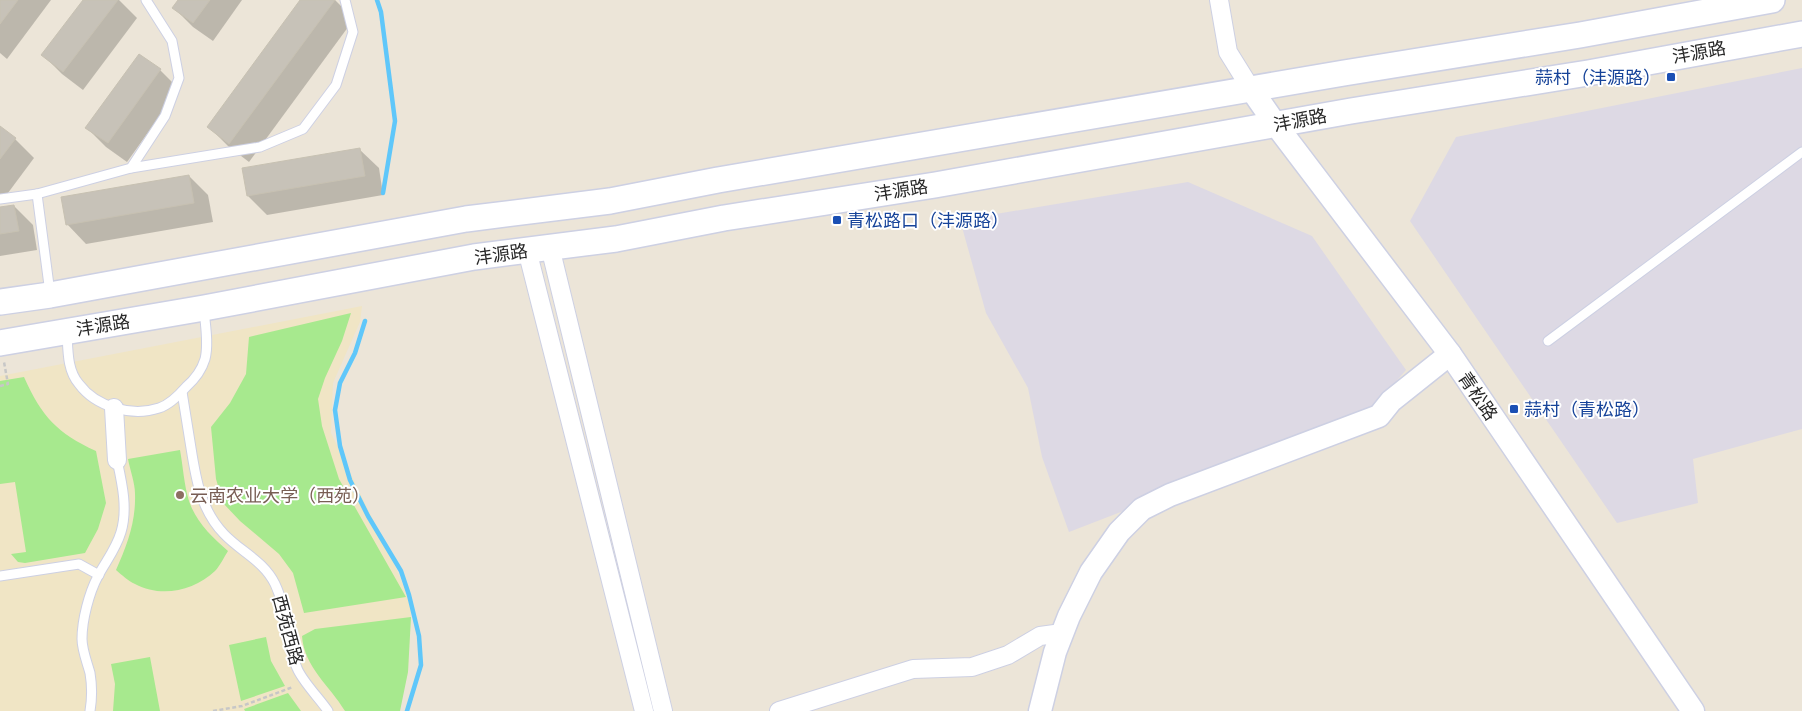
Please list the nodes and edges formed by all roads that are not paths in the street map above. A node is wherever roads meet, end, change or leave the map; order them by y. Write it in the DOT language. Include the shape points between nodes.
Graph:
graph roads {
  1 [pos="146,0"];
  2 [pos="345,0"];
  3 [pos="1219,0"];
  4 [pos="1772,0"];
  5 [pos="1802,34"];
  6 [pos="1251,89"];
  7 [pos="1276,125"];
  8 [pos="1802,152"];
  9 [pos="131,168"];
  10 [pos="37,194"];
  11 [pos="0,199"];
  12 [pos="610,201"];
  13 [pos="533,211"];
  14 [pos="616,239"];
  15 [pos="539,248"];
  16 [pos="50,295"];
  17 [pos="0,302"];
  18 [pos="204,308"];
  19 [pos="66,332"];
  20 [pos="1548,342"];
  21 [pos="0,343"];
  22 [pos="1450,354"];
  23 [pos="182,392"];
  24 [pos="114,408"];
  25 [pos="117,460"];
  26 [pos="99,575"];
  27 [pos="0,576"];
  28 [pos="1062,633"];
  29 [pos="90,711"];
  30 [pos="328,711"];
  31 [pos="644,711"];
  32 [pos="663,711"];
  33 [pos="779,711"];
  34 [pos="1040,711"];
  35 [pos="1693,711"];
  1 -- 9 [label="lane" via="172,41 179,78 166,116"];
  2 -- 9 [label="lane" via="353,32 336,85 303,129 260,147"];
  3 -- 6 [label="street" via="1228,52"];
  4 -- 6 [label="main road"];
  5 -- 7 [label="main road, 沣源路"];
  6 -- 7 [label="street, 青松路"];
  6 -- 12 [label="main road"];
  7 -- 14 [label="main road, 沣源路"];
  7 -- 22 [label="street, 青松路"];
  8 -- 20 [label="lane"];
  9 -- 10 [label="lane"];
  10 -- 11 [label="lane"];
  10 -- 16 [label="lane"];
  12 -- 13 [label="main road"];
  12 -- 14 [label="main road" via="601,207 596,222 605,236"];
  13 -- 15 [label="main road" via="548,216 553,226 549,242"];
  13 -- 16 [label="main road" via="466,219"];
  14 -- 15 [label="main road, 沣源路"];
  15 -- 18 [label="main road, 沣源路" via="474,257"];
  15 -- 31 [label="street"];
  15 -- 32 [label="street"];
  16 -- 17 [label="main road"];
  18 -- 19 [label="main road, 沣源路"];
  18 -- 23 [label="lane" via="205,359 194,380"];
  19 -- 21 [label="main road, 沣源路"];
  19 -- 24 [label="lane" via="70,369 78,384 97,401"];
  22 -- 28 [label="street" via="1391,401 1379,416 1170,495 1142,509 1119,532 1091,572"];
  22 -- 35 [label="street, 青松路"];
  23 -- 24 [label="lane" via="160,408 140,412"];
  23 -- 30 [label="lane, 西苑西路" via="200,495 209,515 225,535 262,565 275,584 297,669"];
  24 -- 25 [label="street"];
  25 -- 26 [label="lane" via="123,486 122,531"];
  26 -- 27 [label="lane" via="80,564"];
  26 -- 29 [label="lane" via="90,596 82,640 90,676"];
  28 -- 33 [label="street" via="1040,636 1008,655 972,667 913,668"];
  28 -- 34 [label="street"];
}
